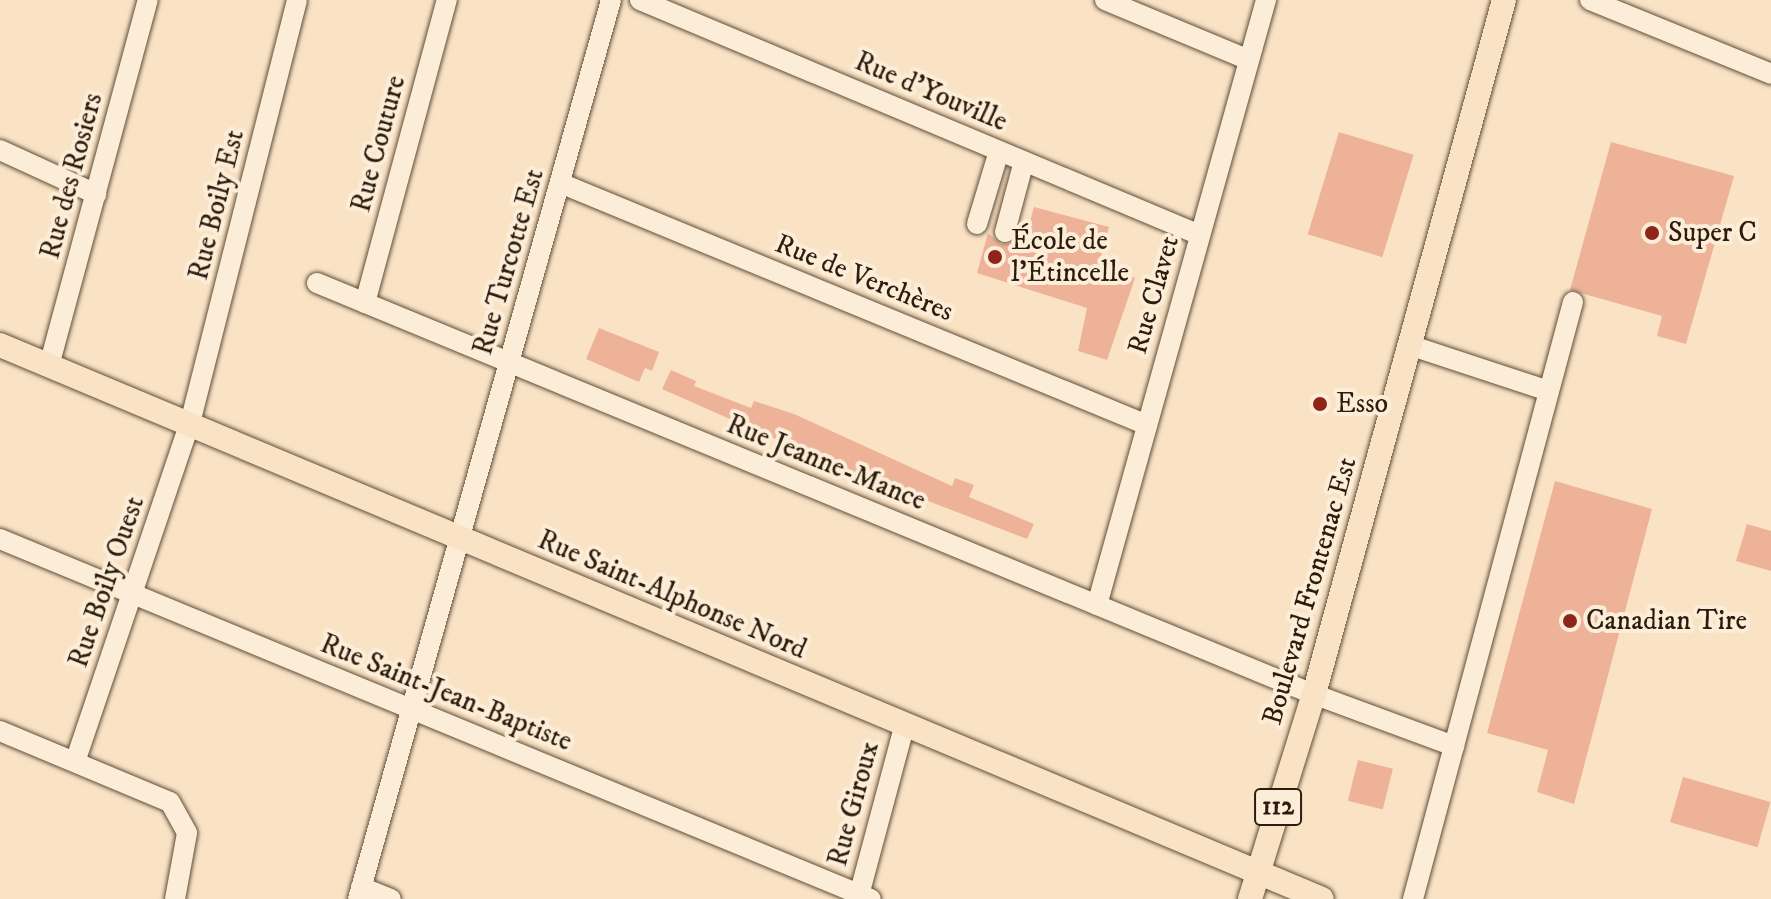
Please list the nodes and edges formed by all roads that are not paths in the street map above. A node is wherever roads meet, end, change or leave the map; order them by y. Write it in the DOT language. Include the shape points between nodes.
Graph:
graph roads {
  1 [pos="148,0"];
  2 [pos="297,0"];
  3 [pos="447,0"];
  4 [pos="611,0"];
  5 [pos="640,0"];
  6 [pos="1105,0"];
  7 [pos="1266,0"];
  8 [pos="1504,0"];
  9 [pos="1590,0"];
  10 [pos="1249,60"];
  11 [pos="1771,74"];
  12 [pos="0,150"];
  13 [pos="999,151"];
  14 [pos="1024,161"];
  15 [pos="560,183"];
  16 [pos="96,194"];
  17 [pos="977,224"];
  18 [pos="1005,232"];
  19 [pos="1200,235"];
  20 [pos="317,283"];
  21 [pos="1573,302"];
  22 [pos="365,303"];
  23 [pos="0,345"];
  24 [pos="1409,345"];
  25 [pos="510,363"];
  26 [pos="49,366"];
  27 [pos="1549,391"];
  28 [pos="190,423"];
  29 [pos="1147,425"];
  30 [pos="0,539"];
  31 [pos="459,539"];
  32 [pos="132,594"];
  33 [pos="1097,605"];
  34 [pos="1314,694"];
  35 [pos="415,710"];
  36 [pos="905,724"];
  37 [pos="0,731"];
  38 [pos="1454,746"];
  39 [pos="76,759"];
  40 [pos="1257,872"];
  41 [pos="360,893"];
  42 [pos="863,897"];
  43 [pos="175,899"];
  44 [pos="391,899"];
  45 [pos="1250,899"];
  46 [pos="1322,899"];
  47 [pos="1413,899"];
  1 -- 16 [label="street, Rue des Rosiers"];
  2 -- 28 [label="street, Rue Boily Est"];
  3 -- 22 [label="street, Rue Couture"];
  4 -- 15 [label="street, Rue Turcotte Est"];
  5 -- 13 [label="street, Rue d'Youville"];
  6 -- 10 [label="street"];
  7 -- 10 [label="street, Rue Clavet"];
  8 -- 24 [label="main road, Boulevard Frontenac Est / 112"];
  9 -- 11 [label="street"];
  10 -- 19 [label="street, Rue Clavet"];
  12 -- 16 [label="street"];
  13 -- 14 [label="street, Rue d'Youville"];
  13 -- 17 [label="street"];
  14 -- 18 [label="street"];
  14 -- 19 [label="street, Rue d'Youville"];
  15 -- 25 [label="street, Rue Turcotte Est"];
  15 -- 29 [label="street, Rue de Verchères"];
  16 -- 26 [label="street, Rue des Rosiers"];
  19 -- 29 [label="street, Rue Clavet"];
  20 -- 22 [label="street, Rue Jeanne-Mance"];
  21 -- 27 [label="street"];
  22 -- 25 [label="street, Rue Jeanne-Mance"];
  23 -- 26 [label="main road, Rue Saint-Alphonse Nord"];
  24 -- 27 [label="street"];
  24 -- 34 [label="main road, Boulevard Frontenac Est / 112"];
  25 -- 31 [label="street, Rue Turcotte Est"];
  25 -- 33 [label="street, Rue Jeanne-Mance"];
  26 -- 28 [label="main road, Rue Saint-Alphonse Nord"];
  27 -- 38 [label="street"];
  28 -- 31 [label="main road, Rue Saint-Alphonse Nord"];
  28 -- 32 [label="street, Rue Boily Ouest"];
  29 -- 33 [label="street, Rue Clavet"];
  30 -- 32 [label="street, Rue Saint-Jean-Baptiste"];
  31 -- 35 [label="street, Rue Turcotte Est"];
  31 -- 36 [label="main road, Rue Saint-Alphonse Nord"];
  32 -- 35 [label="street, Rue Saint-Jean-Baptiste"];
  32 -- 39 [label="street, Rue Boily Ouest"];
  33 -- 34 [label="street, Rue Jeanne-Mance"];
  34 -- 38 [label="street, Rue Jeanne-Mance"];
  34 -- 40 [label="main road, Boulevard Frontenac Est / 112"];
  35 -- 41 [label="street, Rue Turcotte Est"];
  35 -- 42 [label="street, Rue Saint-Jean-Baptiste"];
  36 -- 40 [label="main road, Rue Saint-Alphonse Nord"];
  36 -- 42 [label="street, Rue Giroux"];
  37 -- 39 [label="street"];
  38 -- 47 [label="street"];
  39 -- 43 [label="street" via="170,802 185,823"];
  40 -- 45 [label="main road, 112"];
  40 -- 46 [label="main road, Rue Saint-Alphonse Nord"];
  41 -- 44 [label="street"];
}
